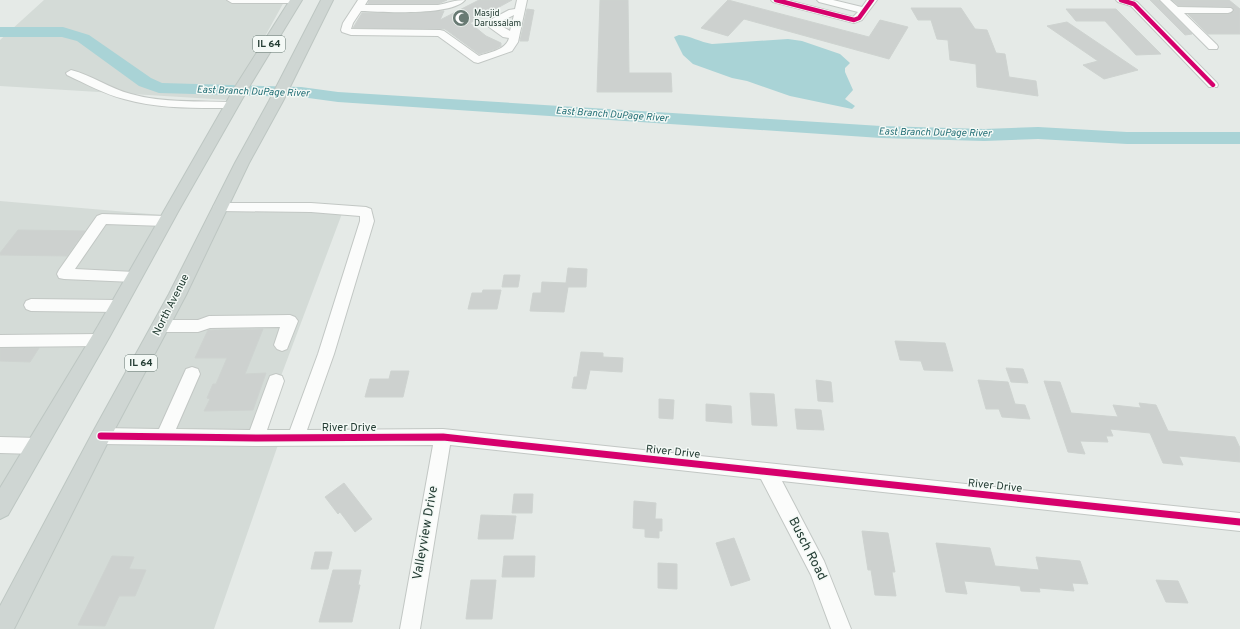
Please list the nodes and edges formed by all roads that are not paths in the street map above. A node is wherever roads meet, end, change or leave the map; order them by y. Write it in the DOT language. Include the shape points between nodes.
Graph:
graph roads {
  1 [pos="232,0"];
  2 [pos="296,0"];
  3 [pos="327,0"];
  4 [pos="460,0"];
  5 [pos="522,0"];
  6 [pos="776,0"];
  7 [pos="822,0"];
  8 [pos="872,0"];
  9 [pos="1121,0"];
  10 [pos="1164,0"];
  11 [pos="361,3"];
  12 [pos="1175,10"];
  13 [pos="1228,10"];
  14 [pos="864,11"];
  15 [pos="520,12"];
  16 [pos="515,33"];
  17 [pos="1212,47"];
  18 [pos="71,73"];
  19 [pos="1213,85"];
  20 [pos="237,96"];
  21 [pos="220,208"];
  22 [pos="165,221"];
  23 [pos="134,277"];
  24 [pos="31,305"];
  25 [pos="118,306"];
  26 [pos="161,326"];
  27 [pos="99,340"];
  28 [pos="0,341"];
  29 [pos="282,345"];
  30 [pos="192,374"];
  31 [pos="276,381"];
  32 [pos="101,436"];
  33 [pos="164,437"];
  34 [pos="443,437"];
  35 [pos="256,438"];
  36 [pos="296,438"];
  37 [pos="0,445"];
  38 [pos="37,446"];
  39 [pos="767,472"];
  40 [pos="0,508"];
  41 [pos="1240,522"];
  42 [pos="1,629"];
  43 [pos="410,629"];
  44 [pos="841,629"];
  1 -- 2 [label="street"];
  2 -- 20 [label="main road, IL 64"];
  3 -- 21 [label="main road, North Avenue / IL 64"];
  4 -- 11 [label="street" via="438,8 362,8"];
  5 -- 15 [label="street"];
  6 -- 14 [label="street" via="854,20"];
  7 -- 14 [label="street"];
  8 -- 14 [label="street"];
  9 -- 19 [label="street" via="1134,4"];
  10 -- 12 [label="street"];
  11 -- 16 [label="street" via="346,30 440,33 478,60 508,49"];
  12 -- 13 [label="street"];
  12 -- 17 [label="street"];
  15 -- 16 [label="street"];
  15 -- 16 [label="street" via="512,12 492,25 507,35"];
  18 -- 20 [label="street" via="129,97 161,101"];
  20 -- 22 [label="main road, IL 64"];
  21 -- 26 [label="main road, North Avenue / IL 64"];
  21 -- 36 [label="street" via="278,207 349,209 366,212 367,221 326,354"];
  22 -- 23 [label="main road, IL 64"];
  22 -- 23 [label="street" via="102,219 64,274"];
  23 -- 25 [label="main road, IL 64"];
  24 -- 25 [label="street"];
  25 -- 27 [label="main road, IL 64"];
  26 -- 29 [label="street" via="198,326 209,322 290,322"];
  26 -- 32 [label="main road, North Avenue / IL 64"];
  27 -- 28 [label="street"];
  27 -- 38 [label="main road, IL 64"];
  30 -- 33 [label="street"];
  31 -- 35 [label="street"];
  32 -- 33 [label="street, River Drive"];
  32 -- 42 [label="main road, North Avenue / IL 64"];
  33 -- 35 [label="street, River Drive"];
  34 -- 36 [label="street, River Drive"];
  34 -- 39 [label="street, River Drive"];
  34 -- 43 [label="street, Valleyview Drive"];
  35 -- 36 [label="street, River Drive"];
  37 -- 38 [label="street"];
  38 -- 40 [label="main road, IL 64"];
  39 -- 41 [label="street, River Drive"];
  39 -- 44 [label="street, Busch Road" via="815,561"];
}
